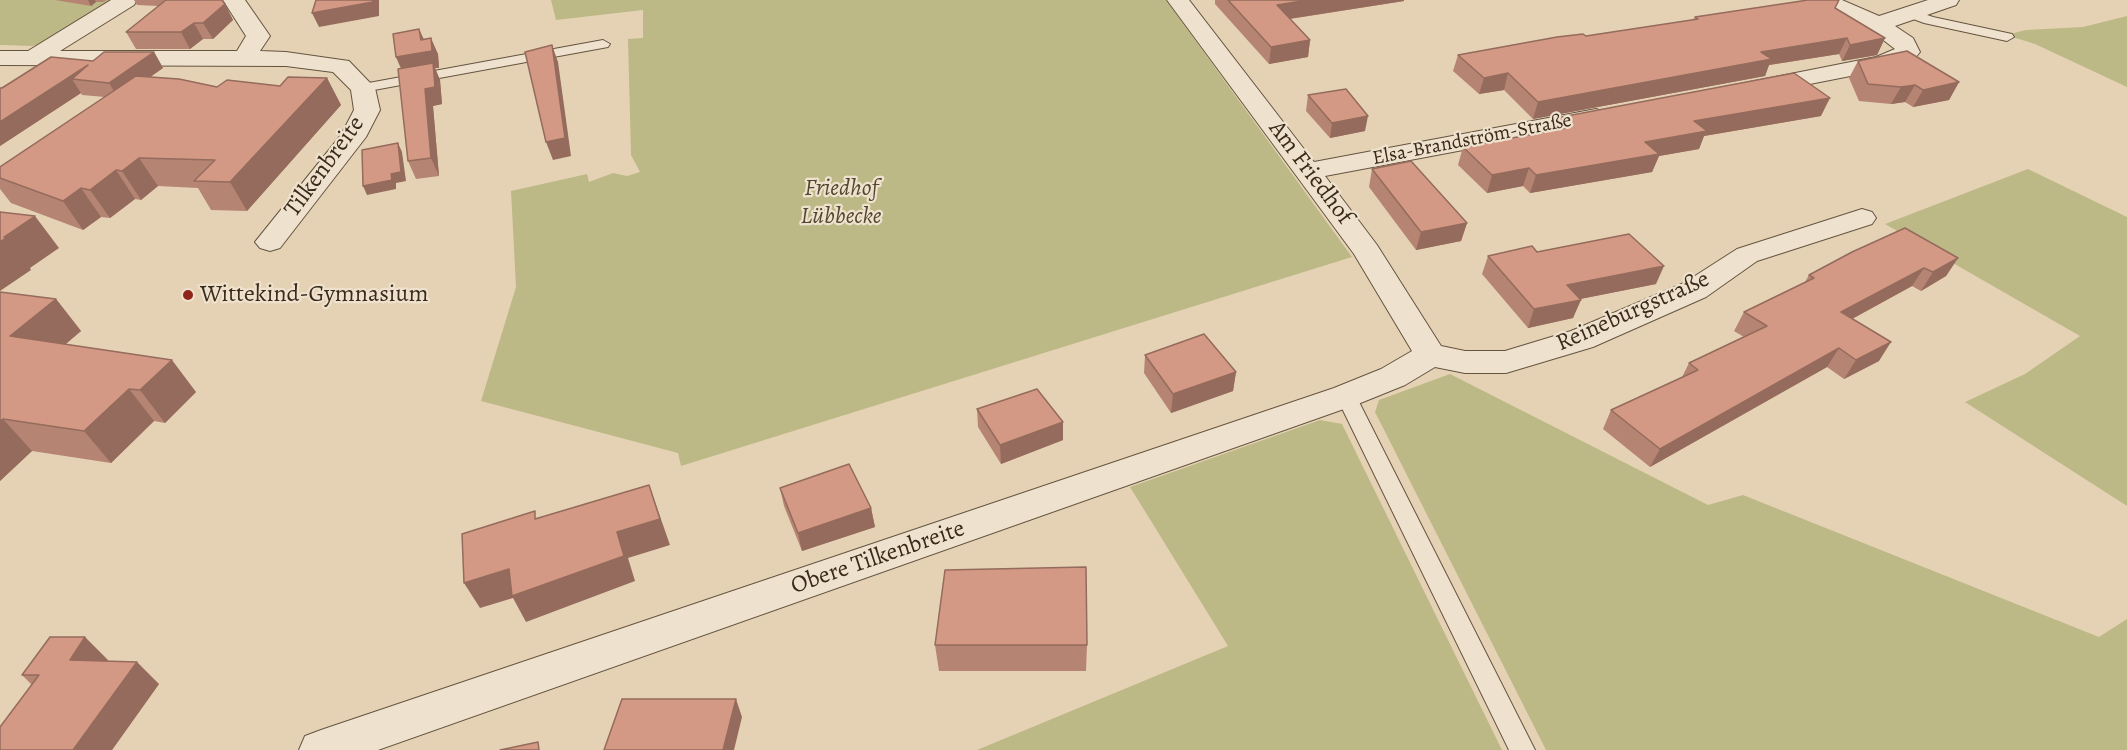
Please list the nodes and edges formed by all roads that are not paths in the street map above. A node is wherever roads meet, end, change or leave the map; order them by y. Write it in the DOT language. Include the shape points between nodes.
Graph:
graph roads {
  1 [pos="126,0"];
  2 [pos="234,0"];
  3 [pos="1178,0"];
  4 [pos="1824,0"];
  5 [pos="1948,0"];
  6 [pos="1913,14"];
  7 [pos="1877,24"];
  8 [pos="2007,36"];
  9 [pos="603,44"];
  10 [pos="0,58"];
  11 [pos="33,58"];
  12 [pos="244,58"];
  13 [pos="0,77"];
  14 [pos="363,88"];
  15 [pos="1731,92"];
  16 [pos="1614,114"];
  17 [pos="1309,171"];
  18 [pos="1862,218"];
  19 [pos="270,242"];
  20 [pos="1430,355"];
  21 [pos="1346,396"];
  22 [pos="321,750"];
  23 [pos="1522,750"];
  1 -- 11 [label="street"];
  2 -- 12 [label="street" via="258,36"];
  3 -- 17 [label="street, Am Friedhof"];
  4 -- 7 [label="street"];
  5 -- 6 [label="street"];
  6 -- 7 [label="street"];
  6 -- 8 [label="lane"];
  7 -- 15 [label="street" via="1905,43 1908,52 1883,63"];
  9 -- 14 [label="lane, Tilkenbreite"];
  10 -- 11 [label="street, Tilkenbreite"];
  11 -- 12 [label="street, Tilkenbreite"];
  11 -- 13 [label="street"];
  12 -- 14 [label="street, Tilkenbreite" via="340,66"];
  14 -- 19 [label="street, Tilkenbreite" via="367,110 353,137"];
  16 -- 17 [label="street, Elsa-Brandström-Straße"];
  17 -- 20 [label="street, Am Friedhof" via="1367,251"];
  18 -- 20 [label="street, Reineburgstraße" via="1747,255 1695,290 1582,339 1506,362 1465,362"];
  20 -- 21 [label="street, Obere Tilkenbreite" via="1393,377"];
  21 -- 22 [label="street, Obere Tilkenbreite"];
  21 -- 23 [label="lane"];
}
